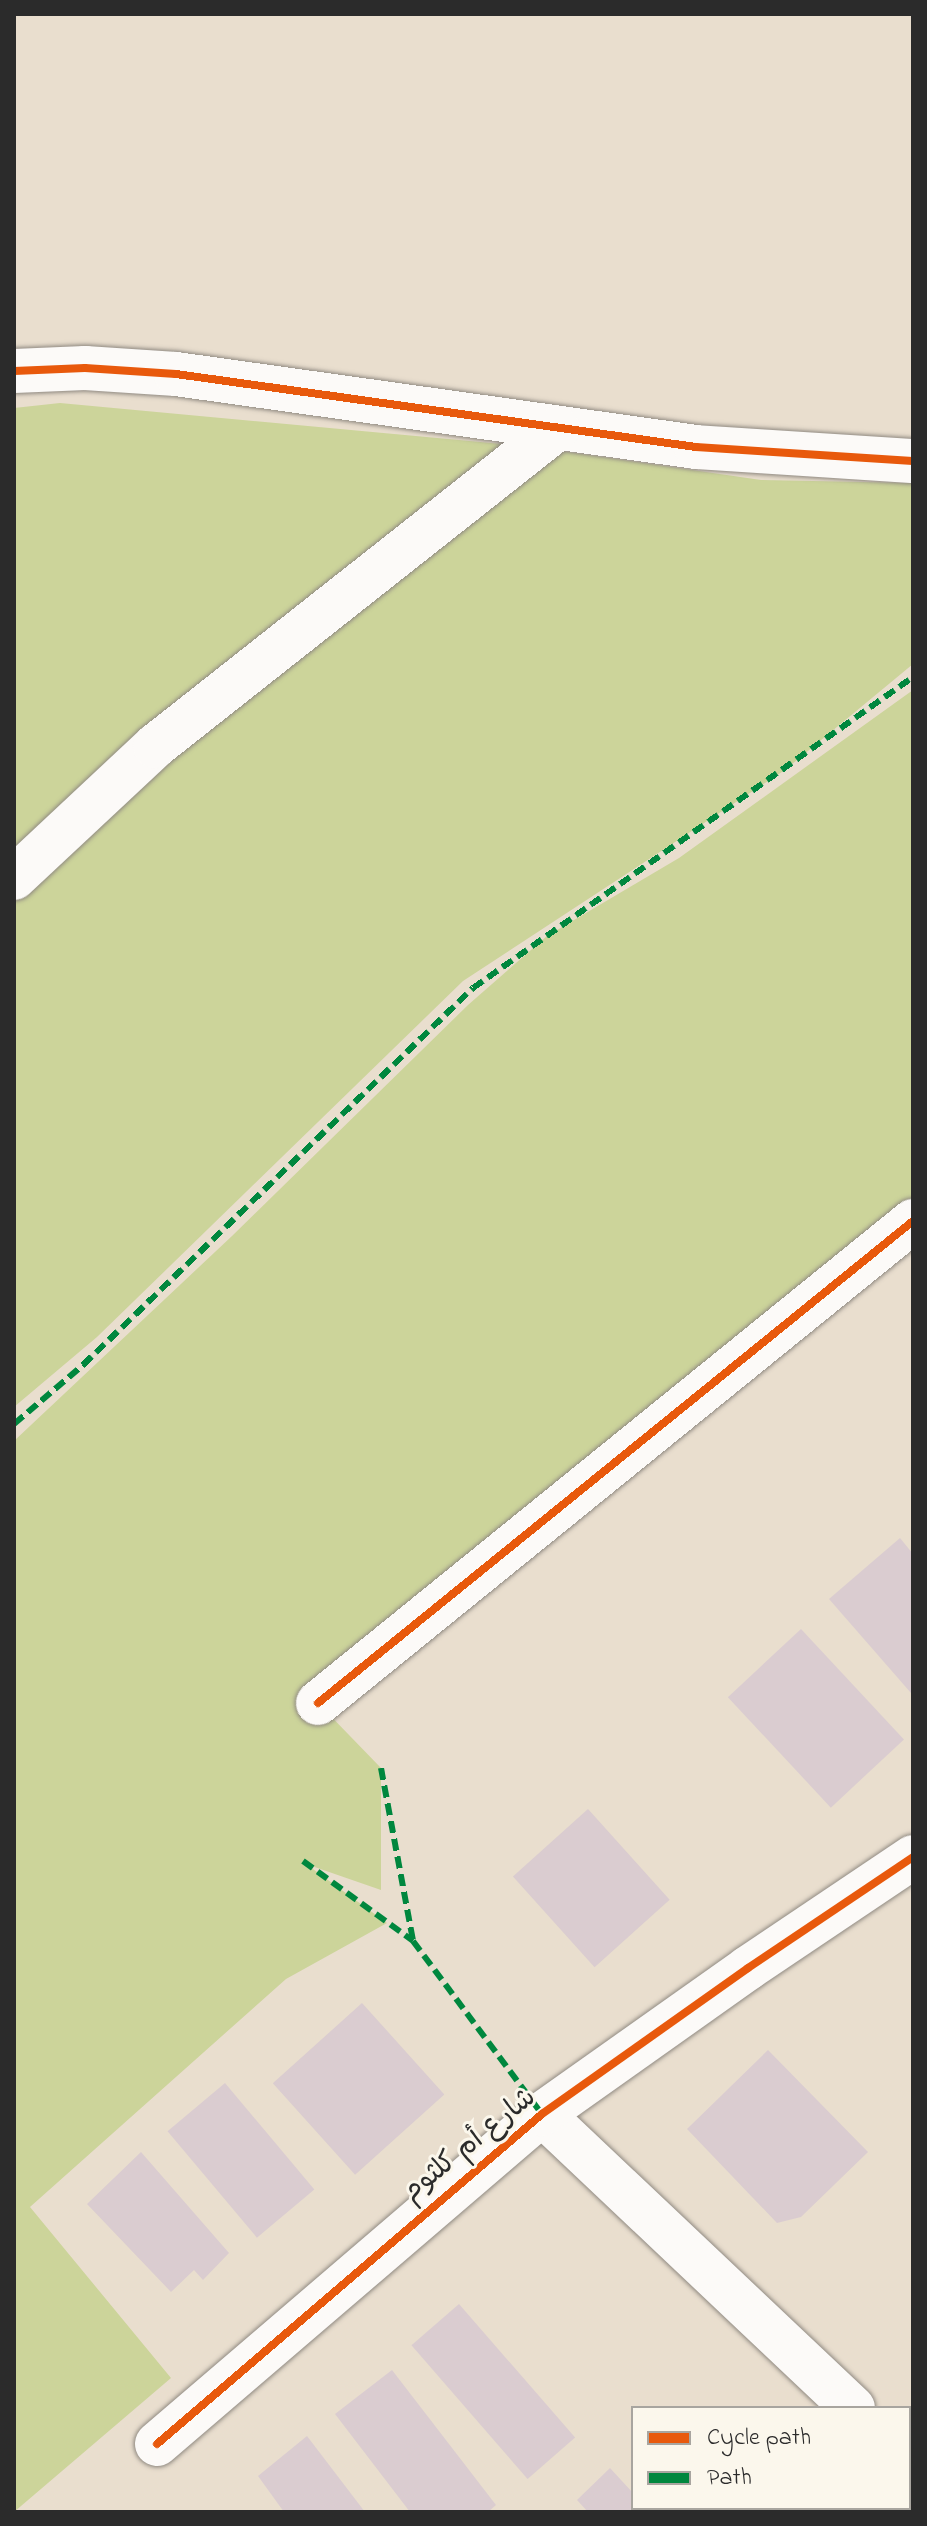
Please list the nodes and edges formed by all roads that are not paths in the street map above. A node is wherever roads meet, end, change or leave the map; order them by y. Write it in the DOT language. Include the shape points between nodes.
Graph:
graph roads {
  1 [pos="14,371"];
  2 [pos="558,428"];
  3 [pos="913,461"];
  4 [pos="14,878"];
  5 [pos="913,1221"];
  6 [pos="318,1703"];
  7 [pos="913,1857"];
  8 [pos="542,2114"];
  9 [pos="851,2406"];
  10 [pos="157,2444"];
  1 -- 2 [label="street" via="85,368 176,374"];
  2 -- 3 [label="street" via="696,447"];
  2 -- 4 [label="street" via="155,746"];
  5 -- 6 [label="street"];
  7 -- 8 [label="street, شارع أم كلثوم"];
  8 -- 9 [label="street"];
  8 -- 10 [label="street, شارع أم كلثوم"];
}
